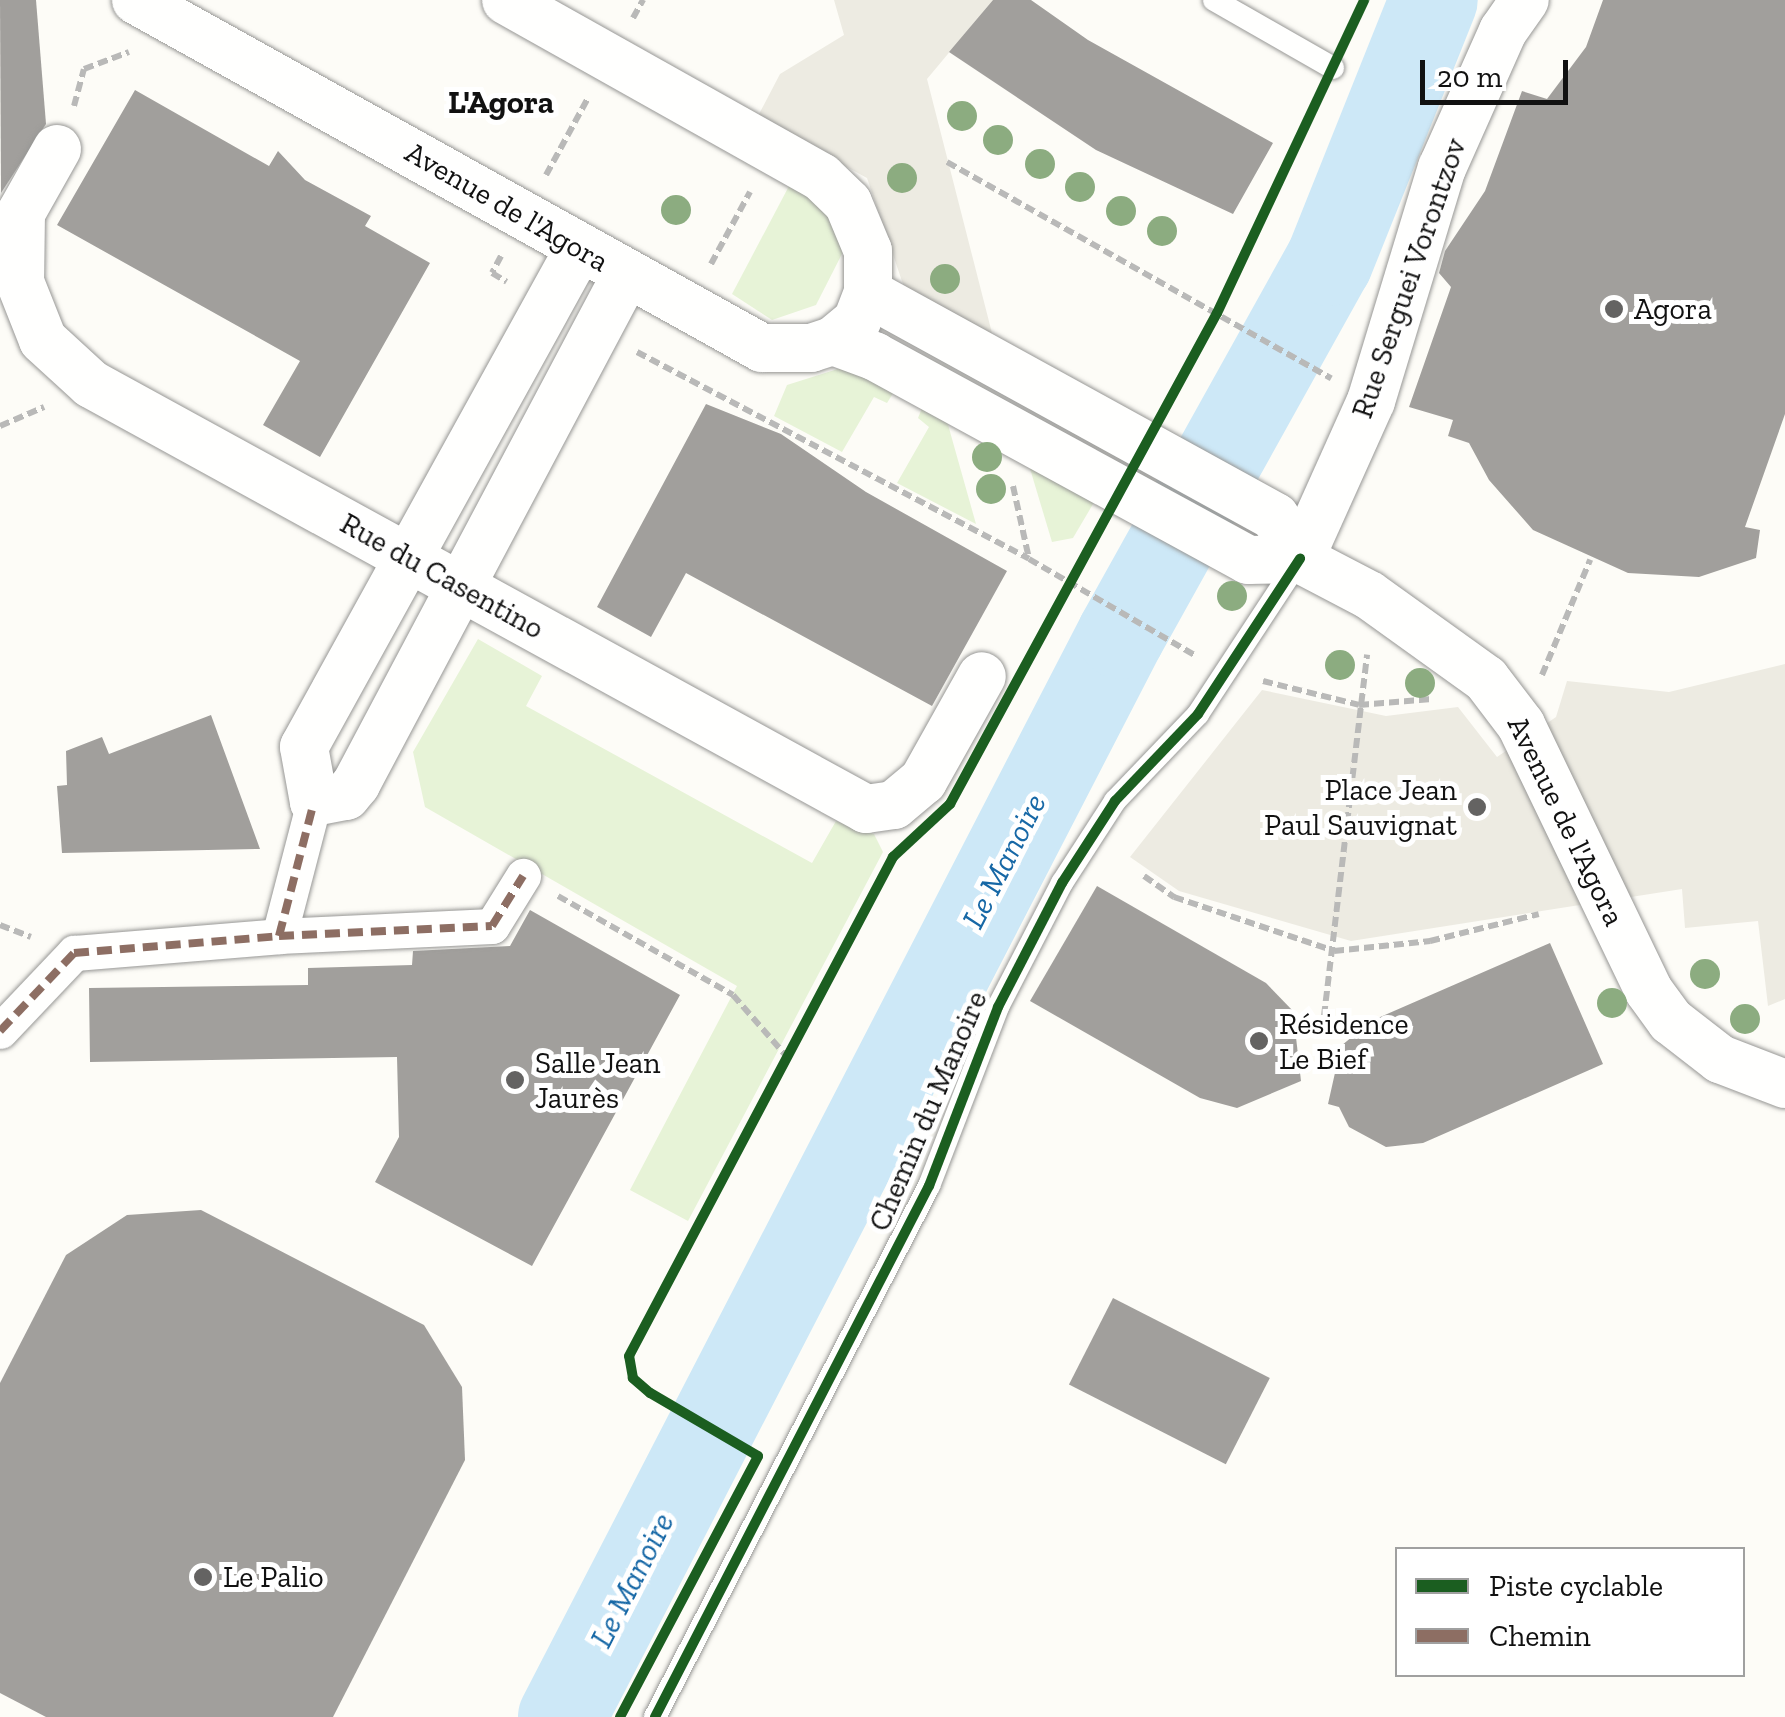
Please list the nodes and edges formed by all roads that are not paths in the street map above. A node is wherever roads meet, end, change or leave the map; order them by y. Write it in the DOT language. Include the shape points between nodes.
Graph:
graph roads {
  1 [pos="506,0"];
  2 [pos="1214,0"];
  3 [pos="1524,0"];
  4 [pos="149,7"];
  5 [pos="1334,68"];
  6 [pos="57,149"];
  7 [pos="580,247"];
  8 [pos="626,275"];
  9 [pos="868,293"];
  10 [pos="833,341"];
  11 [pos="407,557"];
  12 [pos="1300,559"];
  13 [pos="460,585"];
  14 [pos="982,676"];
  15 [pos="314,802"];
  16 [pos="523,876"];
  17 [pos="279,936"];
  18 [pos="0,1031"];
  19 [pos="1785,1084"];
  20 [pos="655,1717"];
  1 -- 9 [label="street" via="821,176 848,203 868,251"];
  2 -- 5 [label="lane"];
  3 -- 12 [label="street, Rue Serguei Vorontzov" via="1503,31 1442,168 1372,401"];
  4 -- 7 [label="street, Avenue de l'Agora"];
  6 -- 11 [label="street, Rue du Casentino" via="21,213 17,247 28,311 44,340 91,384"];
  7 -- 8 [label="street, Avenue de l'Agora"];
  7 -- 11 [label="street"];
  8 -- 10 [label="street, Avenue de l'Agora" via="762,348 784,352"];
  8 -- 13 [label="street"];
  9 -- 10 [label="street" via="857,321"];
  9 -- 12 [label="street, Avenue de l'Agora" via="1275,518"];
  10 -- 12 [label="street" via="874,356 1248,560"];
  11 -- 13 [label="street, Rue du Casentino"];
  11 -- 15 [label="street" via="304,747"];
  12 -- 19 [label="street, Avenue de l'Agora" via="1369,595 1486,679 1521,725 1649,991 1696,1044"];
  12 -- 20 [label="lane, Chemin du Manoire" via="1198,714 1115,802 1062,883 998,1007 929,1186"];
  13 -- 14 [label="street, Rue du Casentino" via="866,809 894,805 923,781"];
  13 -- 15 [label="street" via="356,784 346,796"];
  15 -- 17 [label="street"];
  16 -- 17 [label="street" via="492,926"];
  17 -- 18 [label="street" via="74,953"];
}
